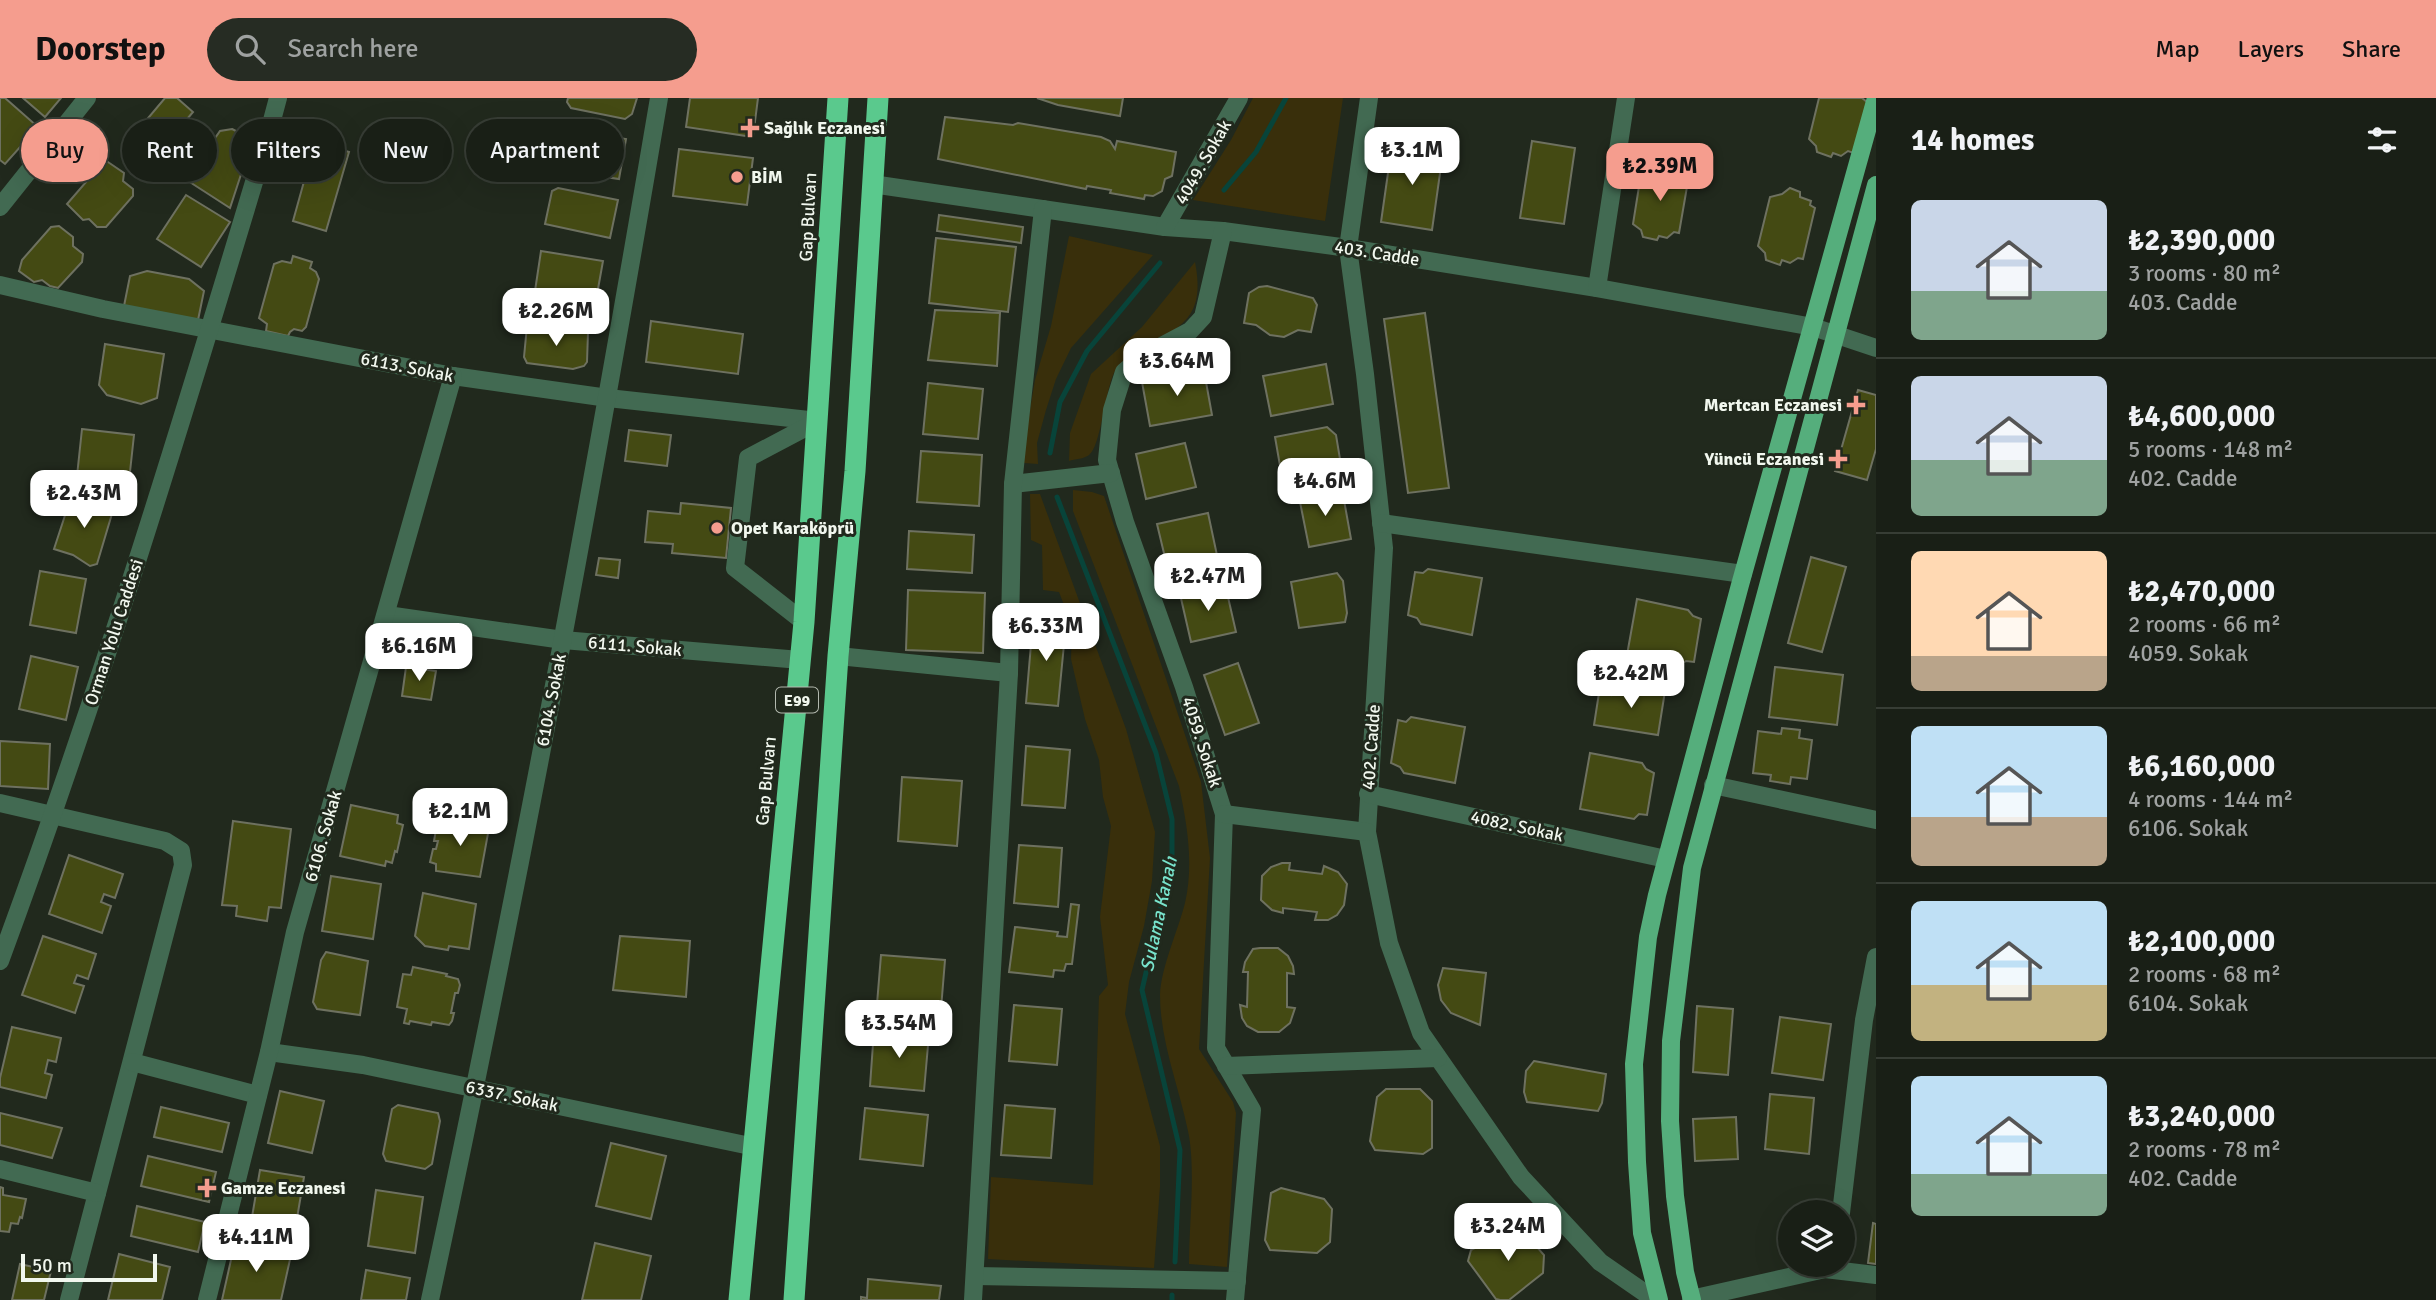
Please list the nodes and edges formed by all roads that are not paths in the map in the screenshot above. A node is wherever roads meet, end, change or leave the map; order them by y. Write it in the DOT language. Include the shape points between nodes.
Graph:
graph roads {
  1 [pos="87,98"];
  2 [pos="278,98"];
  3 [pos="659,98"];
  4 [pos="838,98"];
  5 [pos="878,98"];
  6 [pos="1239,98"];
  7 [pos="1369,98"];
  8 [pos="1626,98"];
  9 [pos="1876,98"];
  10 [pos="873,184"];
  11 [pos="1876,185"];
  12 [pos="0,207"];
  13 [pos="1043,209"];
  14 [pos="1165,227"];
  15 [pos="1223,231"];
  16 [pos="1348,248"];
  17 [pos="0,285"];
  18 [pos="1597,288"];
  19 [pos="1813,327"];
  20 [pos="210,329"];
  21 [pos="1836,336"];
  22 [pos="1876,348"];
  23 [pos="453,376"];
  24 [pos="608,398"];
  25 [pos="818,421"];
  26 [pos="1111,474"];
  27 [pos="1013,484"];
  28 [pos="1381,523"];
  29 [pos="1743,574"];
  30 [pos="387,615"];
  31 [pos="804,622"];
  32 [pos="563,640"];
  33 [pos="838,656"];
  34 [pos="800,660"];
  35 [pos="1009,673"];
  36 [pos="1713,785"];
  37 [pos="1368,794"];
  38 [pos="0,803"];
  39 [pos="1224,814"];
  40 [pos="54,817"];
  41 [pos="1876,820"];
  42 [pos="1367,832"];
  43 [pos="1667,859"];
  44 [pos="1876,957"];
  45 [pos="0,961"];
  46 [pos="269,1052"];
  47 [pos="1438,1058"];
  48 [pos="132,1062"];
  49 [pos="1226,1066"];
  50 [pos="475,1088"];
  51 [pos="258,1094"];
  52 [pos="755,1147"];
  53 [pos="0,1169"];
  54 [pos="97,1193"];
  55 [pos="1843,1200"];
  56 [pos="1855,1272"];
  57 [pos="1876,1275"];
  58 [pos="975,1276"];
  59 [pos="1785,1277"];
  60 [pos="1237,1281"];
  61 [pos="69,1300"];
  62 [pos="207,1300"];
  63 [pos="430,1300"];
  64 [pos="739,1300"];
  65 [pos="794,1300"];
  66 [pos="973,1300"];
  67 [pos="1235,1300"];
  68 [pos="1657,1300"];
  69 [pos="1691,1300"];
  1 -- 12 [label="street"];
  2 -- 20 [label="street, Orman Yolu Caddesi"];
  3 -- 24 [label="street, 6104. Sokak"];
  4 -- 25 [label="highway, Gap Bulvarı / E99"];
  5 -- 10 [label="highway, E99"];
  6 -- 14 [label="street, 4049. Sokak"];
  7 -- 16 [label="street, 402. Cadde"];
  8 -- 18 [label="street"];
  9 -- 19 [label="main road"];
  10 -- 13 [label="street, 403. Cadde"];
  10 -- 33 [label="highway, E99"];
  11 -- 21 [label="main road"];
  13 -- 14 [label="street, 403. Cadde"];
  13 -- 27 [label="street"];
  14 -- 15 [label="street, 403. Cadde"];
  15 -- 16 [label="street, 403. Cadde"];
  15 -- 26 [label="street, 4059. Sokak" via="1202,317 1190,331 1143,356 1124,372 1112,410 1107,460"];
  16 -- 18 [label="street, 403. Cadde"];
  16 -- 28 [label="street, 402. Cadde"];
  17 -- 20 [label="street, 6113. Sokak"];
  18 -- 19 [label="street, 403. Cadde"];
  19 -- 21 [label="street, 403. Cadde"];
  19 -- 29 [label="main road"];
  20 -- 23 [label="street, 6113. Sokak"];
  20 -- 40 [label="street, Orman Yolu Caddesi"];
  21 -- 22 [label="street, 403. Cadde"];
  21 -- 36 [label="main road"];
  23 -- 24 [label="street, 6113. Sokak"];
  23 -- 30 [label="street, 6106. Sokak"];
  24 -- 25 [label="street, 6113. Sokak"];
  24 -- 32 [label="street, 6104. Sokak"];
  25 -- 31 [label="highway, Gap Bulvarı / E99"];
  25 -- 31 [label="street" via="748,458 736,568"];
  26 -- 27 [label="street"];
  26 -- 39 [label="street, 4059. Sokak"];
  27 -- 35 [label="street"];
  28 -- 29 [label="street"];
  28 -- 37 [label="street, 402. Cadde" via="1384,548"];
  29 -- 43 [label="main road"];
  30 -- 32 [label="street, 6111. Sokak"];
  30 -- 46 [label="street, 6106. Sokak" via="295,933"];
  31 -- 34 [label="highway, Gap Bulvarı / E99"];
  32 -- 34 [label="street, 6111. Sokak"];
  32 -- 50 [label="street, 6104. Sokak"];
  33 -- 35 [label="street"];
  33 -- 65 [label="highway, E99"];
  34 -- 52 [label="highway, Gap Bulvarı / E99"];
  35 -- 58 [label="street"];
  36 -- 41 [label="street"];
  36 -- 69 [label="main road" via="1692,868 1671,1041 1675,1196"];
  37 -- 42 [label="street, 402. Cadde"];
  37 -- 43 [label="street, 4082. Sokak"];
  38 -- 40 [label="street"];
  39 -- 42 [label="street"];
  39 -- 49 [label="street, 4059. Sokak" via="1216,1048"];
  40 -- 45 [label="street, Orman Yolu Caddesi"];
  40 -- 48 [label="street" via="165,841 181,851 183,865"];
  42 -- 47 [label="street, 402. Cadde" via="1389,943 1420,1032"];
  43 -- 68 [label="main road" via="1648,937 1634,1064 1643,1233"];
  44 -- 55 [label="street"];
  46 -- 50 [label="street, 6337. Sokak"];
  46 -- 51 [label="street, 6106. Sokak"];
  47 -- 49 [label="street"];
  47 -- 68 [label="street, 402. Cadde" via="1521,1177 1600,1262"];
  48 -- 51 [label="street"];
  48 -- 54 [label="street"];
  49 -- 60 [label="street, 4059. Sokak" via="1252,1110"];
  50 -- 52 [label="street, 6337. Sokak"];
  50 -- 63 [label="street, 6104. Sokak"];
  51 -- 62 [label="street, 6106. Sokak"];
  52 -- 64 [label="highway, Gap Bulvarı / E99"];
  53 -- 54 [label="street"];
  54 -- 61 [label="street"];
  56 -- 57 [label="street"];
  58 -- 60 [label="street"];
  58 -- 66 [label="street"];
  59 -- 69 [label="street"];
  60 -- 67 [label="street, 4059. Sokak"];
}
